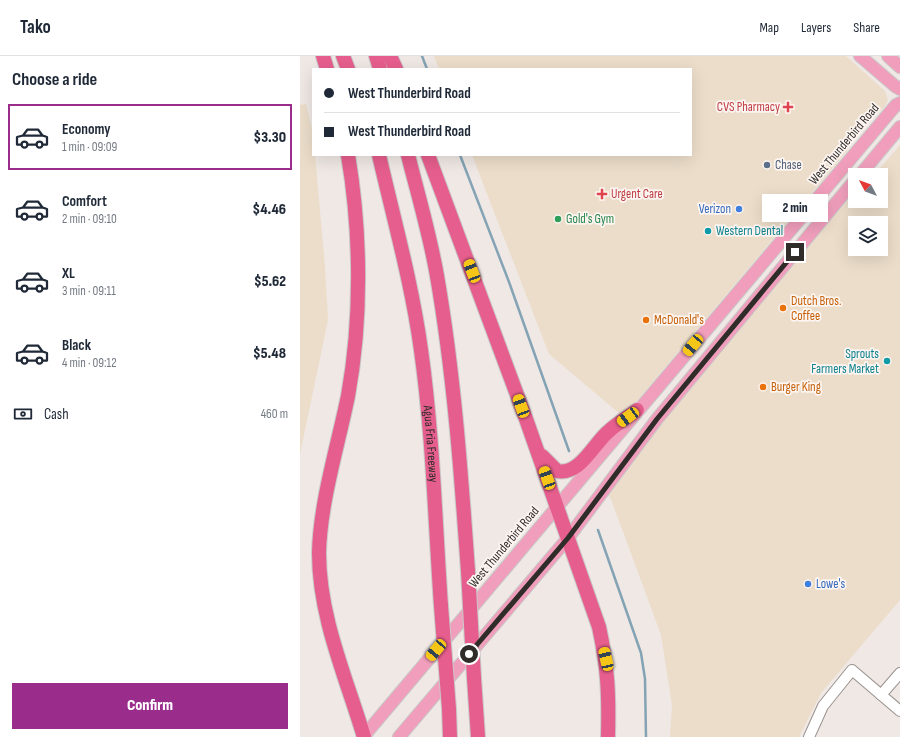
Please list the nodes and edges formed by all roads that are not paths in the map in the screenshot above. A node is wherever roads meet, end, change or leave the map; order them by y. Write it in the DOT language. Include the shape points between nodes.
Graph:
graph roads {
  1 [pos="323,56"];
  2 [pos="343,56"];
  3 [pos="376,56"];
  4 [pos="390,56"];
  5 [pos="860,56"];
  6 [pos="888,56"];
  7 [pos="900,67"];
  8 [pos="327,68"];
  9 [pos="348,68"];
  10 [pos="380,68"];
  11 [pos="396,68"];
  12 [pos="900,88"];
  13 [pos="900,103"];
  14 [pos="900,126"];
  15 [pos="348,156"];
  16 [pos="379,156"];
  17 [pos="408,156"];
  18 [pos="428,156"];
  19 [pos="866,168"];
  20 [pos="848,188"];
  21 [pos="637,410"];
  22 [pos="538,452"];
  23 [pos="556,507"];
  24 [pos="568,538"];
  25 [pos="900,673"];
  26 [pos="881,695"];
  27 [pos="900,711"];
  28 [pos="364,737"];
  29 [pos="399,737"];
  30 [pos="450,737"];
  31 [pos="478,737"];
  32 [pos="608,737"];
  33 [pos="809,737"];
  1 -- 8 [label="highway"];
  2 -- 9 [label="highway"];
  3 -- 10 [label="highway"];
  4 -- 11 [label="highway"];
  5 -- 12 [label="main road"];
  6 -- 7 [label="main road"];
  13 -- 21 [label="main road, West Thunderbird Road" via="887,115"];
  14 -- 19 [label="main road"];
  15 -- 28 [label="highway" via="357,254 354,350 348,394 323,517 319,553 322,585 336,652"];
  16 -- 30 [label="highway, Agua Fria Freeway, bridge" via="412,293 421,350 429,428"];
  17 -- 31 [label="highway, bridge" via="437,274 451,364 460,449"];
  18 -- 22 [label="highway"];
  20 -- 24 [label="main road" via="657,419"];
  21 -- 22 [label="highway" via="608,431 569,471 557,471"];
  21 -- 23 [label="main road, West Thunderbird Road"];
  22 -- 23 [label="highway"];
  23 -- 24 [label="highway"];
  23 -- 28 [label="main road, West Thunderbird Road"];
  24 -- 29 [label="main road"];
  24 -- 32 [label="highway" via="599,627 606,659 609,690"];
  25 -- 26 [label="street"];
  26 -- 27 [label="street"];
  26 -- 33 [label="street" via="852,670 823,706"];
}
